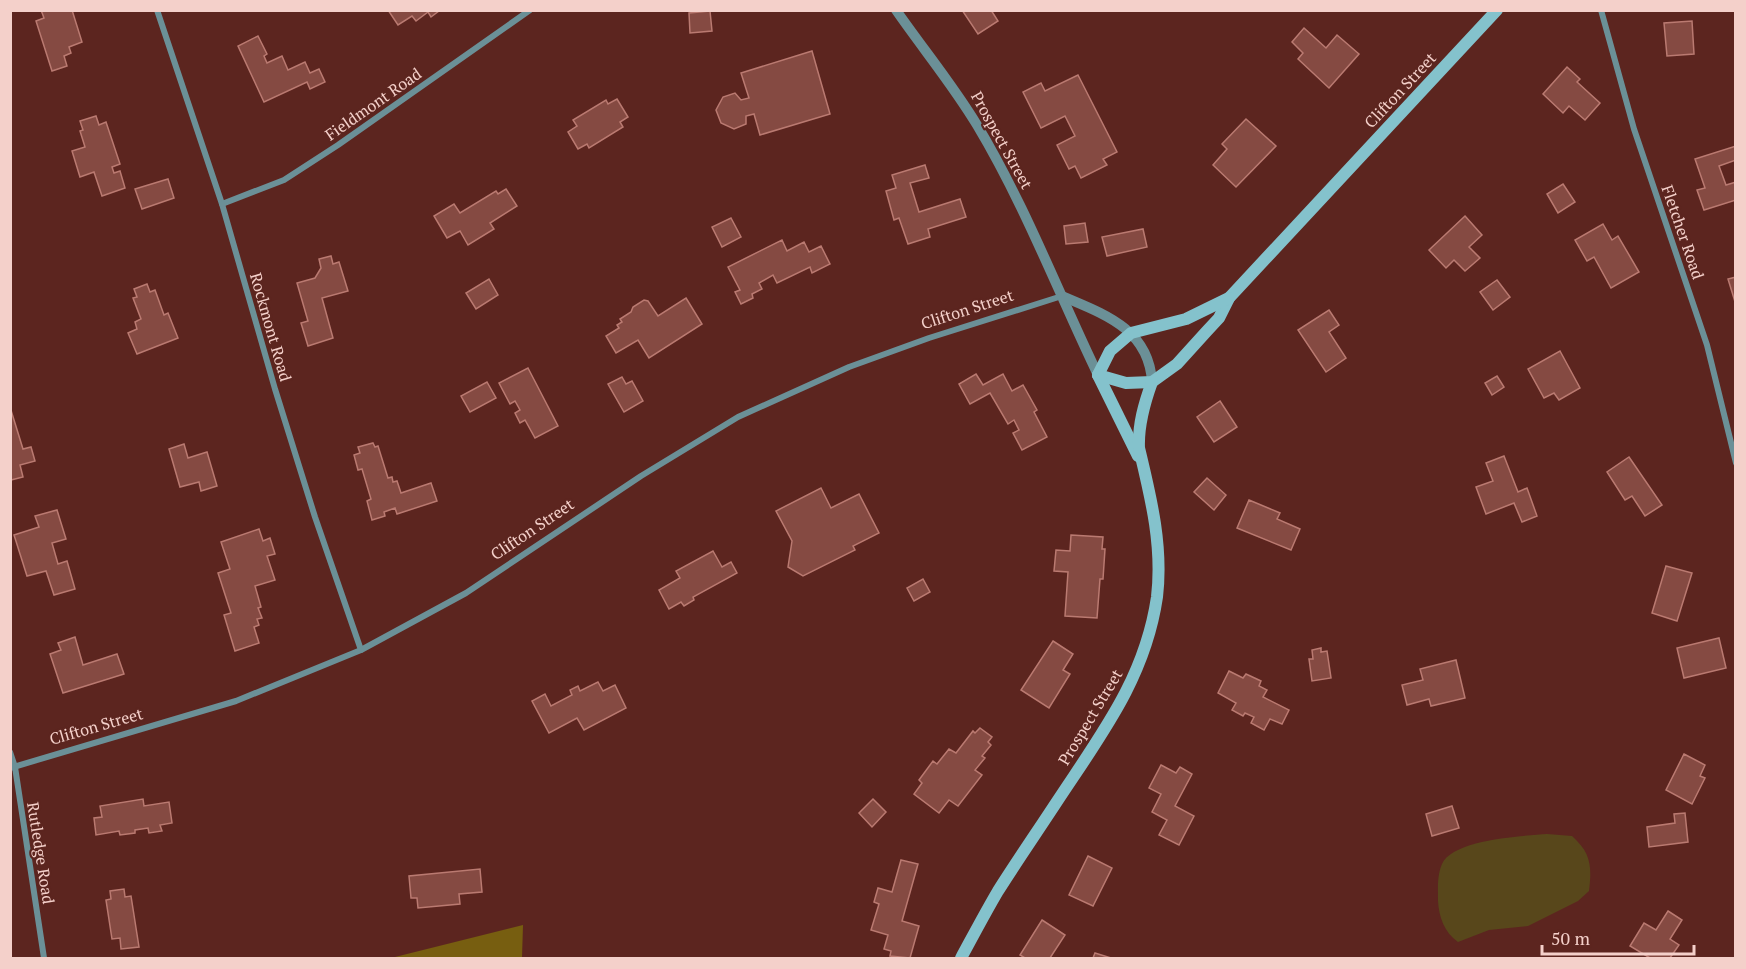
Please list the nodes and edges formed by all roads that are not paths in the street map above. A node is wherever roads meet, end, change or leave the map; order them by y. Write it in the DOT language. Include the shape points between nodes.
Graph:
graph roads {
  1 [pos="157,10"];
  2 [pos="531,10"];
  3 [pos="896,10"];
  4 [pos="1497,10"];
  5 [pos="1601,10"];
  6 [pos="222,204"];
  7 [pos="1062,296"];
  8 [pos="1229,298"];
  9 [pos="1131,333"];
  10 [pos="1098,375"];
  11 [pos="1152,382"];
  12 [pos="1736,463"];
  13 [pos="1143,465"];
  14 [pos="361,650"];
  15 [pos="10,752"];
  16 [pos="13,768"];
  17 [pos="44,958"];
  18 [pos="961,958"];
  1 -- 6 [label="street, Rockmont Road"];
  2 -- 6 [label="street, Fieldmont Road" via="284,180"];
  3 -- 7 [label="street, Prospect Street" via="978,126"];
  4 -- 8 [label="main road, Clifton Street"];
  5 -- 12 [label="street, Fletcher Road" via="1627,109 1707,345"];
  6 -- 14 [label="street, Rockmont Road" via="275,389"];
  7 -- 9 [label="street, Prospect Street" via="1106,316"];
  7 -- 10 [label="street, Prospect Street"];
  7 -- 14 [label="street, Clifton Street" via="849,367 738,417 641,476 466,593"];
  8 -- 9 [label="main road, Clifton Street" via="1186,319"];
  8 -- 11 [label="main road, Clifton Street" via="1219,318 1177,364"];
  9 -- 10 [label="main road, Clifton Street" via="1110,351"];
  9 -- 11 [label="street, Prospect Street" via="1147,355"];
  10 -- 11 [label="main road" via="1126,383"];
  10 -- 13 [label="main road, Prospect Street"];
  11 -- 13 [label="main road, Prospect Street" via="1140,420"];
  13 -- 18 [label="main road, Prospect Street" via="1157,531 1159,564 1153,621 1138,670 1114,715 998,892"];
  14 -- 16 [label="street, Clifton Street" via="236,701"];
  15 -- 16 [label="street, Rutledge Road"];
  16 -- 17 [label="street, Rutledge Road"];
}
